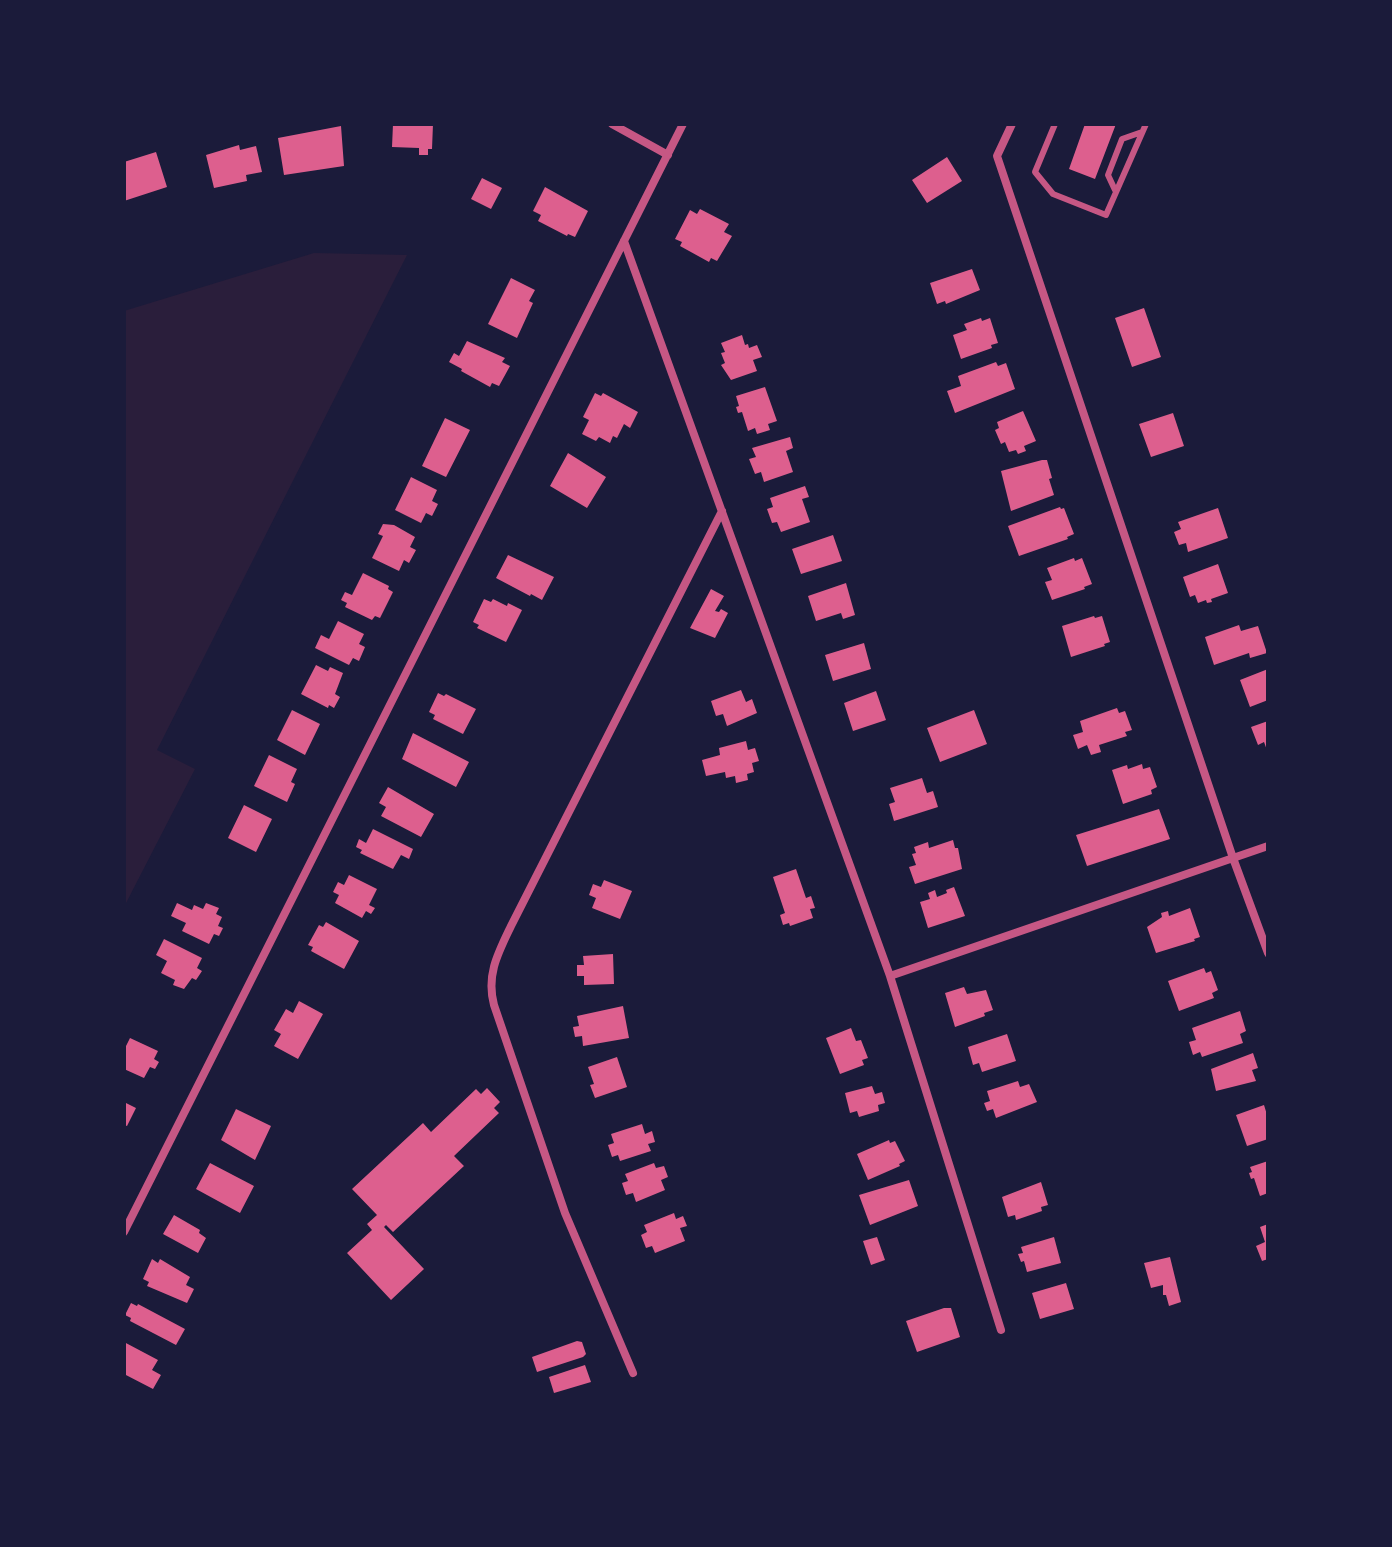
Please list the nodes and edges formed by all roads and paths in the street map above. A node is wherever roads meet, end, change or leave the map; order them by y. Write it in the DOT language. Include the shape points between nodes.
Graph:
graph roads {
  1 [pos="612,124"];
  2 [pos="683,124"];
  3 [pos="1012,124"];
  4 [pos="1055,124"];
  5 [pos="1146,124"];
  6 [pos="1142,132"];
  7 [pos="668,155"];
  8 [pos="1115,190"];
  9 [pos="624,241"];
  10 [pos="722,511"];
  11 [pos="1268,846"];
  12 [pos="1233,858"];
  13 [pos="1268,953"];
  14 [pos="890,976"];
  15 [pos="124,1232"];
  16 [pos="1001,1330"];
  17 [pos="633,1373"];
  1 -- 7 [label="street"];
  2 -- 7 [label="street"];
  3 -- 12 [label="street" via="997,156"];
  4 -- 8 [label="lane" via="1035,172 1053,194 1106,215"];
  5 -- 6 [label="lane"];
  6 -- 8 [label="lane"];
  6 -- 8 [label="lane" via="1122,139 1108,175"];
  7 -- 9 [label="street"];
  9 -- 10 [label="street"];
  9 -- 15 [label="street"];
  10 -- 14 [label="street"];
  10 -- 17 [label="street" via="491,971 494,1005 565,1213"];
  11 -- 12 [label="street"];
  12 -- 13 [label="street"];
  12 -- 14 [label="street"];
  14 -- 16 [label="street"];
}
